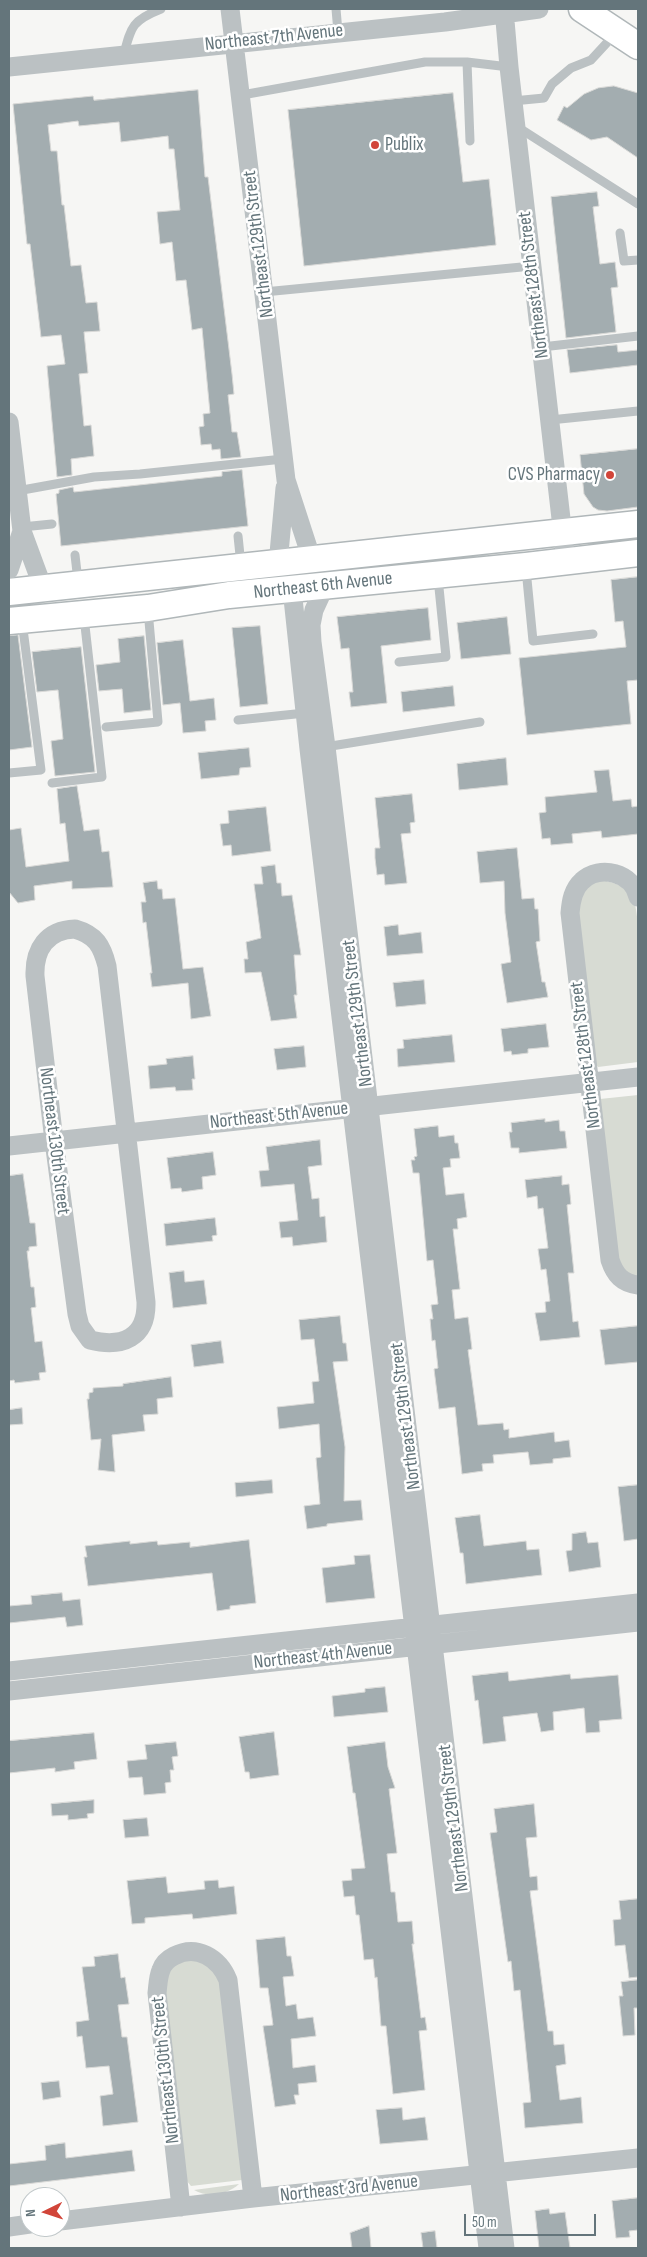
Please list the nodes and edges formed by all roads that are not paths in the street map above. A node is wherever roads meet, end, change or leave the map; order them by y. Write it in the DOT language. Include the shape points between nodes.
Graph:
graph roads {
  1 [pos="161,9"];
  2 [pos="230,9"];
  3 [pos="336,9"];
  4 [pos="539,9"];
  5 [pos="582,9"];
  6 [pos="504,11"];
  7 [pos="338,32"];
  8 [pos="628,39"];
  9 [pos="234,42"];
  10 [pos="124,54"];
  11 [pos="467,62"];
  12 [pos="9,67"];
  13 [pos="509,67"];
  14 [pos="242,95"];
  15 [pos="513,101"];
  16 [pos="516,126"];
  17 [pos="470,141"];
  18 [pos="638,204"];
  19 [pos="620,233"];
  20 [pos="638,260"];
  21 [pos="532,266"];
  22 [pos="264,292"];
  23 [pos="638,336"];
  24 [pos="542,347"];
  25 [pos="638,411"];
  26 [pos="550,420"];
  27 [pos="9,422"];
  28 [pos="283,459"];
  29 [pos="286,480"];
  30 [pos="14,487"];
  31 [pos="52,524"];
  32 [pos="638,524"];
  33 [pos="22,529"];
  34 [pos="562,532"];
  35 [pos="238,536"];
  36 [pos="638,553"];
  37 [pos="76,555"];
  38 [pos="360,555"];
  39 [pos="312,560"];
  40 [pos="566,562"];
  41 [pos="278,564"];
  42 [pos="526,566"];
  43 [pos="241,568"];
  44 [pos="9,570"];
  45 [pos="438,575"];
  46 [pos="79,584"];
  47 [pos="325,586"];
  48 [pos="42,588"];
  49 [pos="292,589"];
  50 [pos="9,592"];
  51 [pos="230,595"];
  52 [pos="148,608"];
  53 [pos="83,614"];
  54 [pos="15,621"];
  55 [pos="593,634"];
  56 [pos="399,662"];
  57 [pos="305,713"];
  58 [pos="238,720"];
  59 [pos="480,722"];
  60 [pos="106,727"];
  61 [pos="317,748"];
  62 [pos="9,773"];
  63 [pos="52,783"];
  64 [pos="638,897"];
  65 [pos="638,1077"];
  66 [pos="590,1083"];
  67 [pos="361,1108"];
  68 [pos="125,1133"];
  69 [pos="54,1141"];
  70 [pos="9,1146"];
  71 [pos="638,1285"];
  72 [pos="638,1603"];
  73 [pos="638,1622"];
  74 [pos="424,1636"];
  75 [pos="9,1672"];
  76 [pos="9,1692"];
  77 [pos="638,2158"];
  78 [pos="488,2175"];
  79 [pos="253,2198"];
  80 [pos="181,2207"];
  81 [pos="70,2220"];
  82 [pos="488,2248"];
  83 [pos="505,2248"];
  1 -- 10 [label="lane" via="146,15 131,28"];
  2 -- 9 [label="street, Northeast 129th Street"];
  3 -- 7 [label="lane"];
  4 -- 6 [label="street, Northeast 7th Avenue"];
  5 -- 8 [label="main road"];
  6 -- 7 [label="street, Northeast 7th Avenue"];
  6 -- 13 [label="street, Northeast 128th Street"];
  7 -- 9 [label="street, Northeast 7th Avenue"];
  8 -- 15 [label="lane" via="571,68 552,84 544,98"];
  9 -- 10 [label="street, Northeast 7th Avenue"];
  9 -- 14 [label="street, Northeast 129th Street"];
  10 -- 12 [label="street, Northeast 7th Avenue"];
  11 -- 13 [label="lane"];
  11 -- 14 [label="lane" via="425,62"];
  11 -- 17 [label="lane"];
  13 -- 15 [label="street, Northeast 128th Street"];
  14 -- 22 [label="street, Northeast 129th Street"];
  15 -- 16 [label="street, Northeast 128th Street"];
  16 -- 18 [label="lane"];
  16 -- 21 [label="street, Northeast 128th Street"];
  19 -- 20 [label="lane" via="624,261"];
  21 -- 22 [label="lane"];
  21 -- 24 [label="street, Northeast 128th Street"];
  22 -- 28 [label="street, Northeast 129th Street"];
  23 -- 24 [label="lane"];
  24 -- 26 [label="street, Northeast 128th Street"];
  25 -- 26 [label="lane"];
  26 -- 34 [label="street, Northeast 128th Street"];
  27 -- 30 [label="street"];
  28 -- 29 [label="street, Northeast 129th Street"];
  28 -- 30 [label="lane"];
  29 -- 39 [label="street, Northeast 129th Street"];
  29 -- 41 [label="street, Northeast 129th Street"];
  30 -- 33 [label="street"];
  31 -- 33 [label="lane"];
  32 -- 34 [label="main road, Northeast 6th Avenue"];
  33 -- 44 [label="street"];
  33 -- 48 [label="street"];
  34 -- 38 [label="main road, Northeast 6th Avenue"];
  34 -- 40 [label="street, Northeast 128th Street"];
  35 -- 43 [label="lane"];
  36 -- 40 [label="main road, Northeast 6th Avenue"];
  37 -- 46 [label="lane"];
  38 -- 39 [label="main road, Northeast 6th Avenue"];
  38 -- 49 [label="main road" via="310,576"];
  39 -- 41 [label="main road, Northeast 6th Avenue"];
  39 -- 51 [label="main road" via="286,576"];
  40 -- 42 [label="main road, Northeast 6th Avenue"];
  41 -- 43 [label="main road, Northeast 6th Avenue"];
  42 -- 45 [label="main road, Northeast 6th Avenue"];
  42 -- 55 [label="lane" via="533,641"];
  43 -- 46 [label="main road, Northeast 6th Avenue"];
  45 -- 47 [label="main road, Northeast 6th Avenue"];
  45 -- 56 [label="lane" via="446,657"];
  46 -- 48 [label="main road, Northeast 6th Avenue"];
  47 -- 49 [label="main road, Northeast 6th Avenue"];
  47 -- 61 [label="street, Northeast 129th Street" via="311,626"];
  48 -- 50 [label="main road, Northeast 6th Avenue"];
  49 -- 51 [label="main road, Northeast 6th Avenue"];
  49 -- 57 [label="street, Northeast 129th Street"];
  51 -- 52 [label="main road, Northeast 6th Avenue"];
  52 -- 53 [label="main road, Northeast 6th Avenue"];
  52 -- 60 [label="lane" via="158,722"];
  53 -- 54 [label="main road, Northeast 6th Avenue"];
  53 -- 63 [label="lane" via="102,777"];
  54 -- 62 [label="lane" via="41,770"];
  57 -- 58 [label="lane"];
  57 -- 61 [label="street, Northeast 129th Street"];
  59 -- 61 [label="lane"];
  61 -- 67 [label="street, Northeast 129th Street"];
  64 -- 66 [label="street, Northeast 128th Street" via="631,882 606,873 593,874 582,880 571,900"];
  65 -- 66 [label="street, Northeast 5th Avenue"];
  66 -- 67 [label="street, Northeast 5th Avenue"];
  66 -- 71 [label="street, Northeast 128th Street" via="610,1260 620,1279"];
  67 -- 68 [label="street, Northeast 5th Avenue"];
  67 -- 74 [label="street, Northeast 129th Street"];
  68 -- 69 [label="street, Northeast 5th Avenue"];
  68 -- 69 [label="street, Northeast 130th Street" via="146,1312 144,1321 133,1336 115,1343 90,1340 80,1326"];
  68 -- 69 [label="street, Northeast 130th Street" via="104,952 92,936 75,929 44,940 34,964"];
  69 -- 70 [label="street, Northeast 5th Avenue"];
  72 -- 74 [label="street, Northeast 4th Avenue"];
  73 -- 74 [label="street, Northeast 4th Avenue"];
  74 -- 75 [label="street, Northeast 4th Avenue"];
  74 -- 76 [label="street, Northeast 4th Avenue"];
  74 -- 78 [label="street, Northeast 129th Street"];
  77 -- 78 [label="street, Northeast 3rd Avenue"];
  78 -- 79 [label="street, Northeast 3rd Avenue"];
  78 -- 82 [label="street, Northeast 129th Street"];
  78 -- 83 [label="street, Northeast 129th Street"];
  79 -- 80 [label="street, Northeast 3rd Avenue"];
  79 -- 80 [label="street, Northeast 130th Street" via="228,1980 208,1955 187,1952 168,1960 161,1969 157,1993"];
  80 -- 81 [label="street, Northeast 3rd Avenue"];
}
